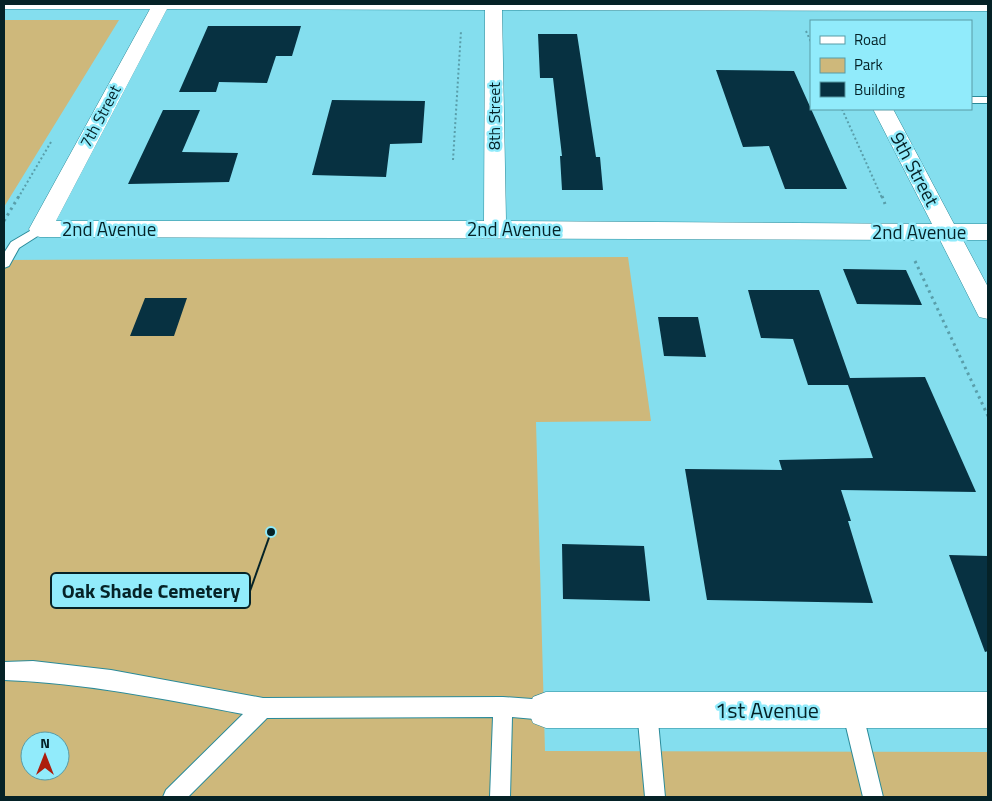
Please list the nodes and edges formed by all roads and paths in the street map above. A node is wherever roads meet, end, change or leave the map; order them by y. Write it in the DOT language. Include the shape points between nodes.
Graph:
graph roads {
  1 [pos="4,4"];
  2 [pos="160,4"];
  3 [pos="493,4"];
  4 [pos="827,5"];
  5 [pos="988,6"];
  6 [pos="835,20"];
  7 [pos="462,28"];
  8 [pos="972,100"];
  9 [pos="988,100"];
  10 [pos="842,110"];
  11 [pos="884,110"];
  12 [pos="54,137"];
  13 [pos="453,160"];
  14 [pos="877,204"];
  15 [pos="4,221"];
  16 [pos="40,229"];
  17 [pos="495,229"];
  18 [pos="949,232"];
  19 [pos="988,232"];
  20 [pos="914,258"];
  21 [pos="4,263"];
  22 [pos="988,310"];
  23 [pos="988,416"];
  24 [pos="4,671"];
  25 [pos="503,707"];
  26 [pos="262,708"];
  27 [pos="546,710"];
  28 [pos="647,710"];
  29 [pos="852,710"];
  30 [pos="988,710"];
  31 [pos="173,797"];
  32 [pos="500,797"];
  33 [pos="655,797"];
  34 [pos="873,797"];
  1 -- 2 [label="street"];
  2 -- 3 [label="street"];
  2 -- 16 [label="street, 7th Street"];
  3 -- 4 [label="street"];
  3 -- 17 [label="street, 8th Street"];
  4 -- 5 [label="street"];
  4 -- 6 [label="street"];
  7 -- 13 [label="path"];
  8 -- 9 [label="lane"];
  10 -- 14 [label="path" via="887,204"];
  11 -- 18 [label="street, 9th Street"];
  12 -- 15 [label="path"];
  16 -- 17 [label="street, 2nd Avenue"];
  16 -- 21 [label="lane" via="15,244"];
  17 -- 18 [label="street, 2nd Avenue"];
  18 -- 19 [label="street, 2nd Avenue"];
  18 -- 22 [label="street, 9th Street"];
  20 -- 23 [label="path"];
  24 -- 26 [label="lane" via="111,680"];
  25 -- 26 [label="lane"];
  25 -- 27 [label="lane"];
  25 -- 32 [label="lane"];
  26 -- 31 [label="lane"];
  27 -- 28 [label="street, 1st Avenue"];
  28 -- 29 [label="street, 1st Avenue"];
  28 -- 33 [label="lane"];
  29 -- 30 [label="street, 1st Avenue"];
  29 -- 34 [label="lane"];
}
